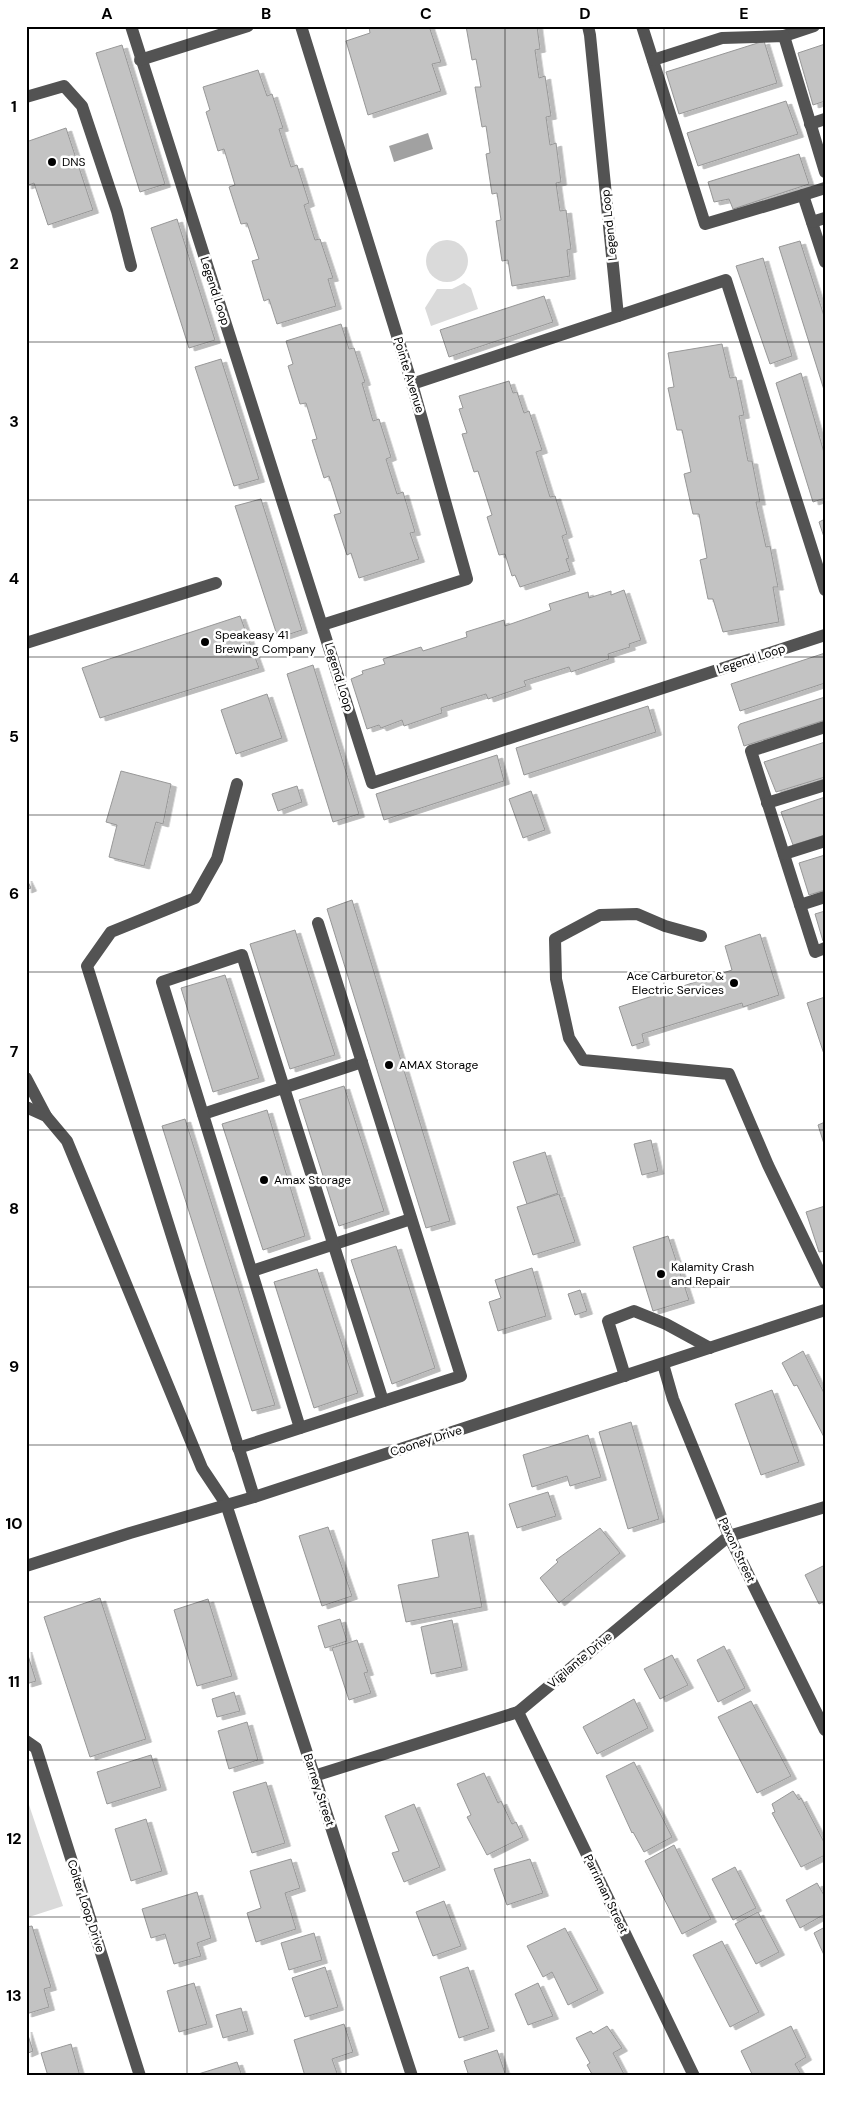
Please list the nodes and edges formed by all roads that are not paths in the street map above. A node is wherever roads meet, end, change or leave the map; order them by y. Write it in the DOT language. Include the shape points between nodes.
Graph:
graph roads {
  1 [pos="130,26"];
  2 [pos="248,26"];
  3 [pos="301,26"];
  4 [pos="588,26"];
  5 [pos="642,26"];
  6 [pos="814,26"];
  7 [pos="784,36"];
  8 [pos="140,60"];
  9 [pos="653,60"];
  10 [pos="26,97"];
  11 [pos="825,119"];
  12 [pos="810,124"];
  13 [pos="825,172"];
  14 [pos="825,188"];
  15 [pos="803,195"];
  16 [pos="825,218"];
  17 [pos="812,222"];
  18 [pos="825,262"];
  19 [pos="131,266"];
  20 [pos="618,316"];
  21 [pos="412,384"];
  22 [pos="216,583"];
  23 [pos="825,590"];
  24 [pos="322,625"];
  25 [pos="825,635"];
  26 [pos="26,643"];
  27 [pos="825,727"];
  28 [pos="237,784"];
  29 [pos="825,784"];
  30 [pos="767,803"];
  31 [pos="825,841"];
  32 [pos="784,854"];
  33 [pos="825,897"];
  34 [pos="800,905"];
  35 [pos="318,924"];
  36 [pos="701,936"];
  37 [pos="825,948"];
  38 [pos="362,1062"];
  39 [pos="26,1078"];
  40 [pos="284,1088"];
  41 [pos="26,1107"];
  42 [pos="203,1114"];
  43 [pos="46,1116"];
  44 [pos="411,1219"];
  45 [pos="333,1244"];
  46 [pos="252,1271"];
  47 [pos="825,1283"];
  48 [pos="825,1310"];
  49 [pos="710,1348"];
  50 [pos="663,1364"];
  51 [pos="625,1376"];
  52 [pos="383,1401"];
  53 [pos="300,1428"];
  54 [pos="238,1448"];
  55 [pos="254,1497"];
  56 [pos="226,1504"];
  57 [pos="825,1507"];
  58 [pos="729,1536"];
  59 [pos="26,1566"];
  60 [pos="518,1712"];
  61 [pos="825,1730"];
  62 [pos="26,1741"];
  63 [pos="314,1776"];
  64 [pos="140,2076"];
  65 [pos="412,2076"];
  66 [pos="694,2076"];
  1 -- 8 [label="street, Legend Loop"];
  2 -- 8 [label="street"];
  3 -- 21 [label="street, Pointe Avenue"];
  4 -- 20 [label="street, Legend Loop"];
  5 -- 9 [label="street"];
  6 -- 7 [label="street"];
  7 -- 9 [label="street" via="722,38"];
  7 -- 12 [label="street"];
  8 -- 24 [label="street, Legend Loop"];
  9 -- 15 [label="street" via="705,224"];
  10 -- 19 [label="street" via="64,86 82,106 117,211"];
  11 -- 12 [label="street"];
  12 -- 13 [label="street"];
  14 -- 15 [label="street"];
  15 -- 17 [label="street"];
  16 -- 17 [label="street"];
  17 -- 18 [label="street"];
  20 -- 21 [label="street"];
  20 -- 23 [label="street" via="726,280"];
  21 -- 24 [label="street, Pointe Avenue" via="467,579"];
  22 -- 26 [label="street"];
  24 -- 25 [label="street, Legend Loop" via="372,783"];
  27 -- 30 [label="street" via="751,751"];
  28 -- 54 [label="street" via="217,858 195,898 110,932 87,966"];
  29 -- 30 [label="street"];
  30 -- 32 [label="street"];
  31 -- 32 [label="street"];
  32 -- 34 [label="street"];
  33 -- 34 [label="street"];
  34 -- 37 [label="street" via="815,952"];
  35 -- 38 [label="street"];
  36 -- 47 [label="street" via="637,914 600,915 555,940 556,979 569,1038 583,1060 728,1074"];
  38 -- 40 [label="street"];
  38 -- 44 [label="street"];
  39 -- 43 [label="street"];
  40 -- 42 [label="street"];
  40 -- 42 [label="street" via="242,955 162,982"];
  40 -- 45 [label="street"];
  41 -- 43 [label="street"];
  42 -- 46 [label="street"];
  43 -- 56 [label="street, Barney Street" via="66,1140 202,1468"];
  44 -- 45 [label="street"];
  44 -- 52 [label="street" via="461,1376"];
  45 -- 46 [label="street"];
  45 -- 52 [label="street"];
  46 -- 53 [label="street"];
  48 -- 49 [label="street, Cooney Drive"];
  49 -- 50 [label="street, Cooney Drive"];
  49 -- 51 [label="street" via="634,1310 608,1320"];
  50 -- 51 [label="street, Cooney Drive"];
  50 -- 58 [label="street, Paxon Street" via="672,1399"];
  51 -- 55 [label="street, Cooney Drive"];
  52 -- 53 [label="street"];
  53 -- 54 [label="street"];
  54 -- 55 [label="street"];
  55 -- 56 [label="street, Cooney Drive"];
  56 -- 59 [label="street, Cooney Drive"];
  56 -- 63 [label="street, Barney Street"];
  57 -- 58 [label="street, Vigilante Drive"];
  58 -- 60 [label="street, Vigilante Drive"];
  58 -- 61 [label="street, Paxon Street"];
  60 -- 63 [label="street, Vigilante Drive"];
  60 -- 66 [label="street, Parriman Street"];
  62 -- 64 [label="street, Colter Loop Drive" via="36,1748"];
  63 -- 65 [label="street, Barney Street"];
}
